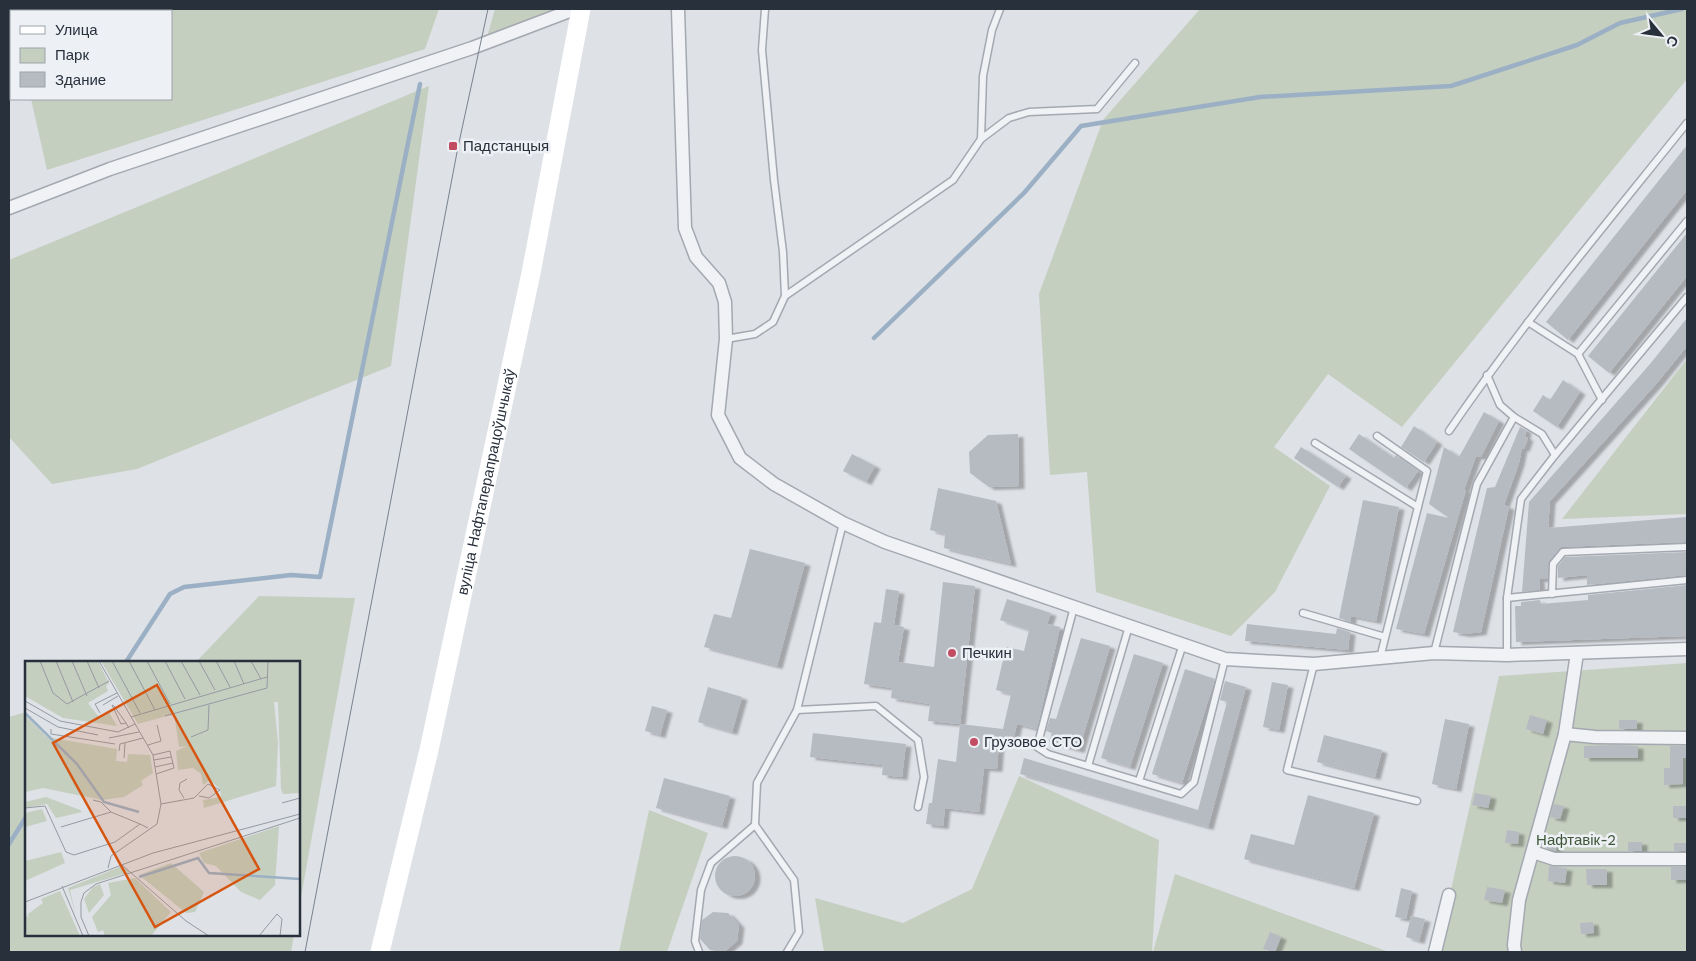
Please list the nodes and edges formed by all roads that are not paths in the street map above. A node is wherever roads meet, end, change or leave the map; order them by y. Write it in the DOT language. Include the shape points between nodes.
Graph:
graph roads {
  1 [pos="575,9"];
  2 [pos="581,9"];
  3 [pos="678,9"];
  4 [pos="765,9"];
  5 [pos="1000,9"];
  6 [pos="1135,63"];
  7 [pos="1687,123"];
  8 [pos="981,139"];
  9 [pos="9,208"];
  10 [pos="1687,221"];
  11 [pos="785,296"];
  12 [pos="1687,297"];
  13 [pos="1528,322"];
  14 [pos="726,339"];
  15 [pos="1578,354"];
  16 [pos="1487,375"];
  17 [pos="1602,400"];
  18 [pos="1514,417"];
  19 [pos="1449,431"];
  20 [pos="1377,436"];
  21 [pos="1316,443"];
  22 [pos="1555,456"];
  23 [pos="1418,507"];
  24 [pos="843,523"];
  25 [pos="1687,547"];
  26 [pos="1687,580"];
  27 [pos="1552,594"];
  28 [pos="1507,598"];
  29 [pos="1075,607"];
  30 [pos="1303,613"];
  31 [pos="1129,626"];
  32 [pos="1385,637"];
  33 [pos="1182,644"];
  34 [pos="1687,649"];
  35 [pos="1434,653"];
  36 [pos="1577,653"];
  37 [pos="1507,655"];
  38 [pos="1380,658"];
  39 [pos="1225,659"];
  40 [pos="1314,664"];
  41 [pos="797,710"];
  42 [pos="1565,734"];
  43 [pos="1687,738"];
  44 [pos="1088,766"];
  45 [pos="1138,781"];
  46 [pos="1417,801"];
  47 [pos="918,807"];
  48 [pos="755,825"];
  49 [pos="1533,852"];
  50 [pos="1687,858"];
  51 [pos="1449,895"];
  52 [pos="380,952"];
  53 [pos="699,952"];
  54 [pos="787,952"];
  55 [pos="1435,952"];
  56 [pos="1515,952"];
  1 -- 9 [label="street" via="472,48 110,169"];
  2 -- 52 [label="main road, вуліца Нафтаперапрацоўшчыкаў" via="525,302 429,750"];
  3 -- 14 [label="street" via="684,228 696,257 719,283 725,302"];
  4 -- 11 [label="lane" via="762,50"];
  5 -- 8 [label="lane" via="992,30 983,76"];
  6 -- 8 [label="lane" via="1097,109 1029,112 1009,118"];
  7 -- 13 [label="lane"];
  8 -- 11 [label="lane" via="953,180"];
  10 -- 15 [label="lane"];
  11 -- 14 [label="lane" via="773,322 755,334"];
  12 -- 17 [label="lane"];
  13 -- 15 [label="lane"];
  13 -- 16 [label="lane"];
  14 -- 24 [label="street" via="718,415 740,458 774,484"];
  15 -- 17 [label="lane"];
  16 -- 18 [label="lane" via="1500,405"];
  16 -- 19 [label="lane"];
  17 -- 22 [label="lane"];
  18 -- 22 [label="lane" via="1542,434"];
  18 -- 35 [label="lane" via="1477,484"];
  20 -- 23 [label="lane" via="1428,471"];
  21 -- 23 [label="lane"];
  22 -- 28 [label="lane" via="1521,499"];
  23 -- 32 [label="lane"];
  24 -- 29 [label="street" via="885,542"];
  24 -- 41 [label="lane"];
  25 -- 27 [label="lane" via="1563,552 1552,564"];
  26 -- 27 [label="lane"];
  27 -- 28 [label="lane"];
  28 -- 37 [label="lane"];
  29 -- 31 [label="street"];
  29 -- 44 [label="lane" via="1037,747 1048,754"];
  30 -- 32 [label="lane"];
  31 -- 33 [label="street"];
  31 -- 44 [label="lane"];
  32 -- 38 [label="lane"];
  33 -- 39 [label="street"];
  33 -- 45 [label="lane"];
  34 -- 36 [label="street"];
  35 -- 37 [label="street"];
  35 -- 38 [label="street"];
  36 -- 37 [label="street"];
  36 -- 42 [label="street"];
  38 -- 40 [label="street"];
  39 -- 40 [label="street"];
  39 -- 45 [label="lane" via="1194,782 1181,794"];
  40 -- 46 [label="lane" via="1287,770"];
  41 -- 47 [label="lane" via="876,706 918,740 924,777"];
  41 -- 48 [label="lane" via="757,783"];
  42 -- 43 [label="street"];
  42 -- 49 [label="street"];
  44 -- 45 [label="lane"];
  48 -- 53 [label="lane" via="711,863 701,890 695,941"];
  48 -- 54 [label="lane" via="794,880 799,932"];
  49 -- 50 [label="street" via="1554,859"];
  49 -- 56 [label="street" via="1519,900"];
  51 -- 55 [label="street"];
}
